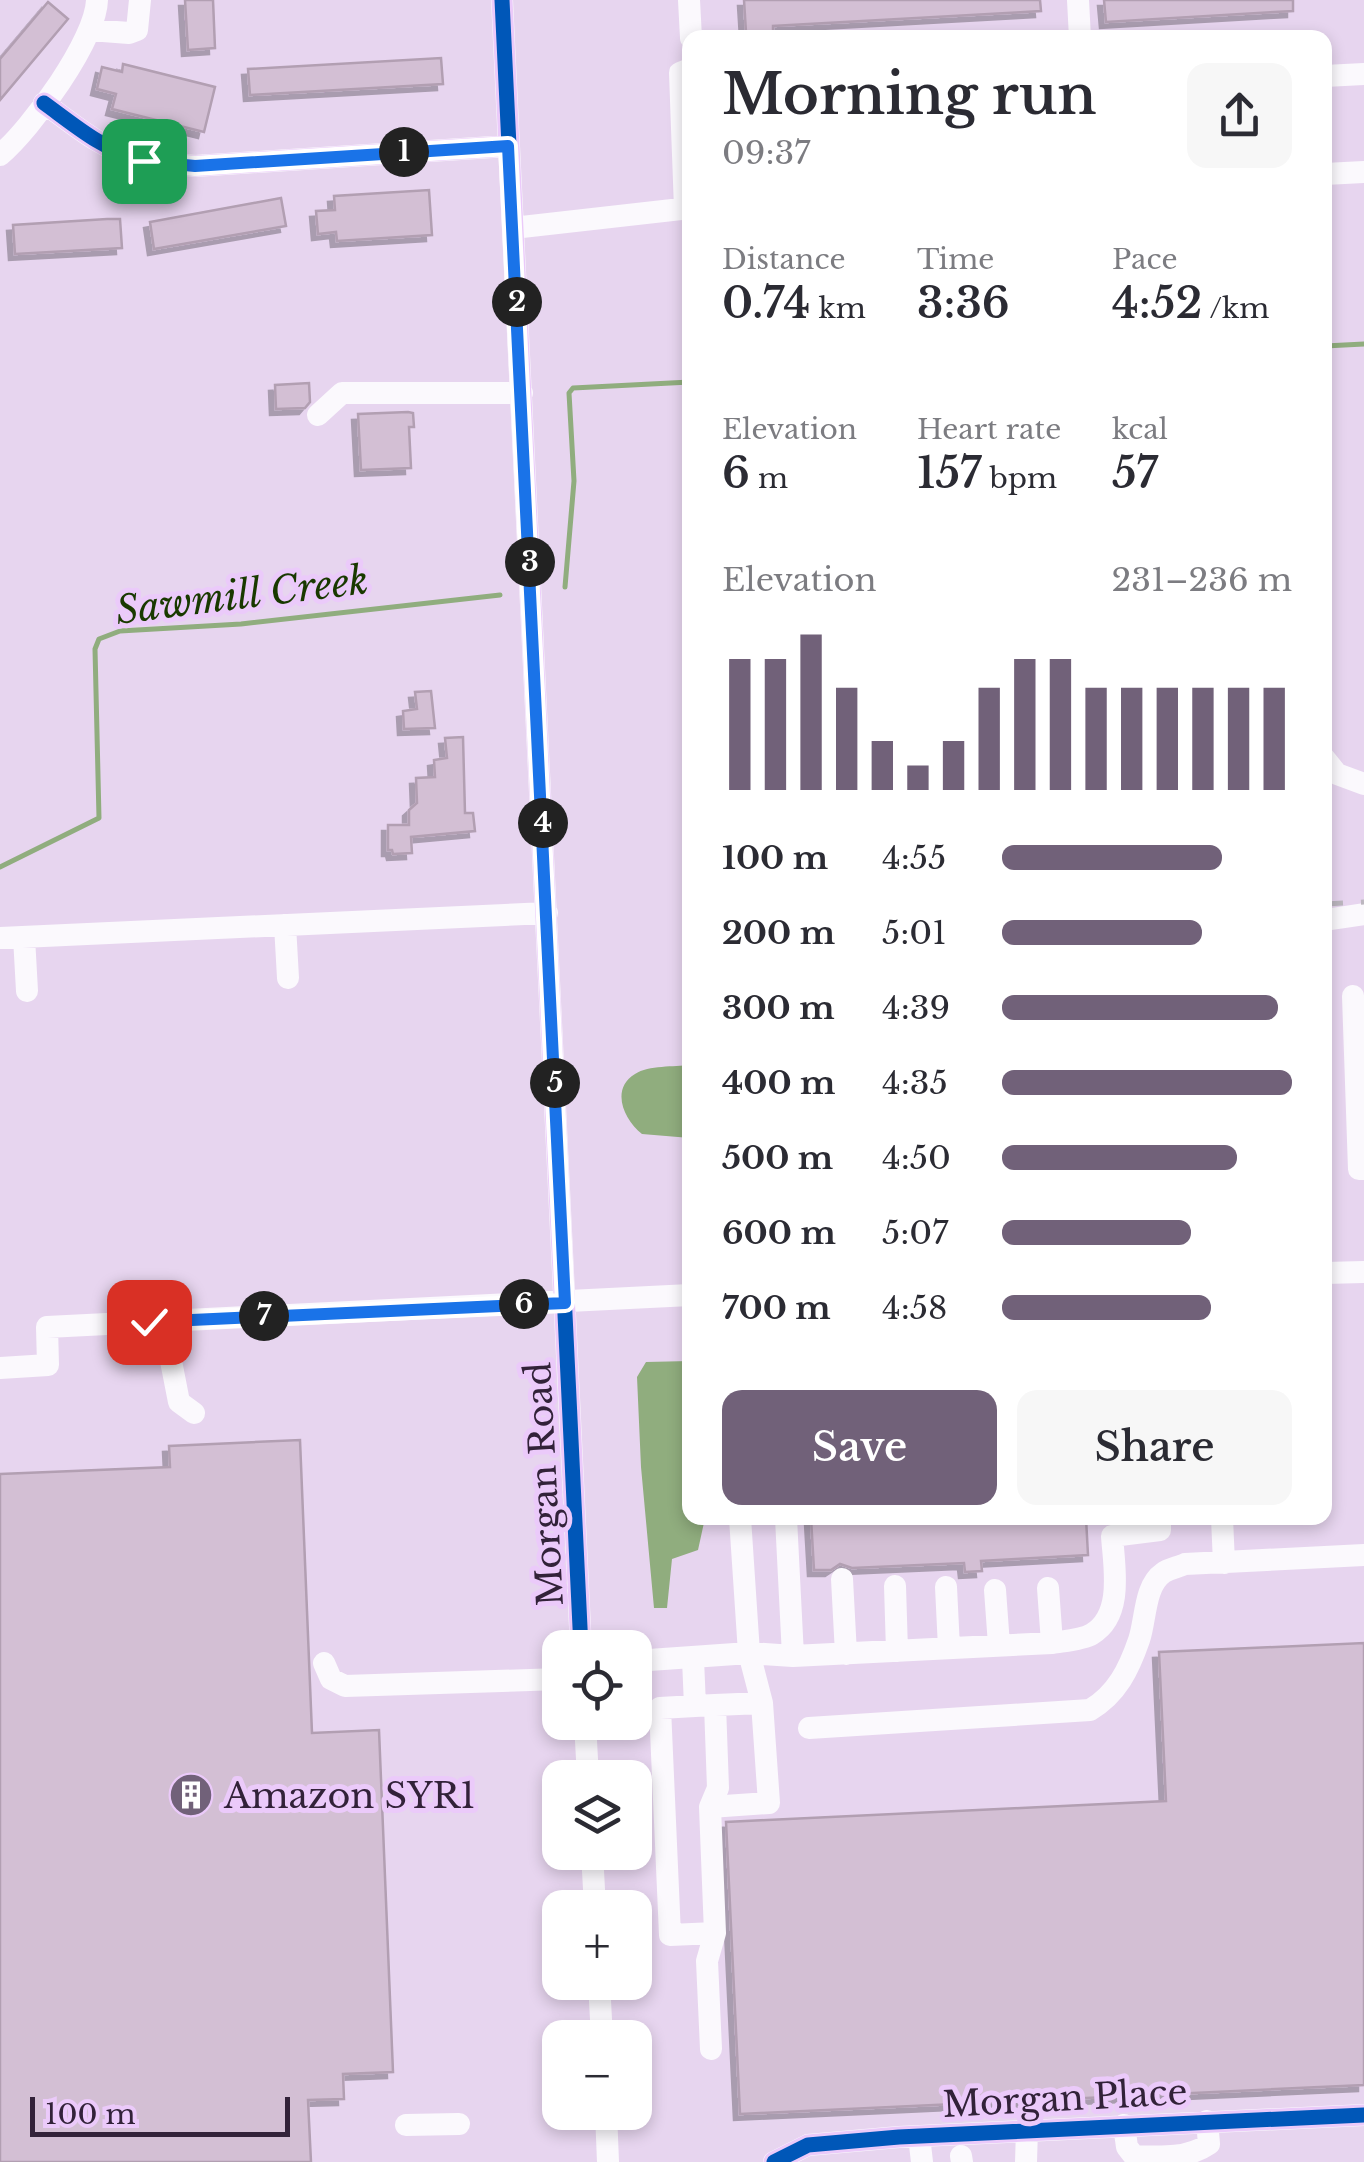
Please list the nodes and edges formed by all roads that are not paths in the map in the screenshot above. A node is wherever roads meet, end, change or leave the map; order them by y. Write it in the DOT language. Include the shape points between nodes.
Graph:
graph roads {
  1 [pos="97,0"];
  2 [pos="140,0"];
  3 [pos="502,0"];
  4 [pos="689,0"];
  5 [pos="1078,0"];
  6 [pos="90,30"];
  7 [pos="691,30"];
  8 [pos="1080,30"];
  9 [pos="682,72"];
  10 [pos="1364,74"];
  11 [pos="1332,76"];
  12 [pos="44,103"];
  13 [pos="682,113"];
  14 [pos="508,146"];
  15 [pos="0,155"];
  16 [pos="1364,172"];
  17 [pos="1332,174"];
  18 [pos="682,210"];
  19 [pos="513,228"];
  20 [pos="522,393"];
  21 [pos="318,415"];
  22 [pos="1332,769"];
  23 [pos="1364,784"];
  24 [pos="547,912"];
  25 [pos="1364,914"];
  26 [pos="1332,919"];
  27 [pos="286,925"];
  28 [pos="12,938"];
  29 [pos="288,978"];
  30 [pos="27,992"];
  31 [pos="1353,996"];
  32 [pos="1364,1169"];
  33 [pos="1364,1272"];
  34 [pos="1332,1274"];
  35 [pos="682,1296"];
  36 [pos="565,1303"];
  37 [pos="171,1361"];
  38 [pos="0,1368"];
  39 [pos="194,1414"];
  40 [pos="740,1525"];
  41 [pos="786,1525"];
  42 [pos="1160,1525"];
  43 [pos="1222,1525"];
  44 [pos="1112,1527"];
  45 [pos="1364,1555"];
  46 [pos="1224,1562"];
  47 [pos="842,1578"];
  48 [pos="895,1586"];
  49 [pos="946,1587"];
  50 [pos="1048,1588"];
  51 [pos="996,1590"];
  52 [pos="580,1630"];
  53 [pos="1052,1643"];
  54 [pos="999,1646"];
  55 [pos="949,1648"];
  56 [pos="897,1651"];
  57 [pos="749,1653"];
  58 [pos="846,1654"];
  59 [pos="793,1656"];
  60 [pos="693,1658"];
  61 [pos="652,1660"];
  62 [pos="324,1663"];
  63 [pos="542,1680"];
  64 [pos="762,1704"];
  65 [pos="705,1706"];
  66 [pos="809,1728"];
  67 [pos="710,1806"];
  68 [pos="714,1933"];
  69 [pos="710,2049"];
  70 [pos="1364,2114"];
  71 [pos="1207,2121"];
  72 [pos="406,2124"];
  73 [pos="458,2124"];
  74 [pos="1124,2126"];
  75 [pos="607,2130"];
  76 [pos="1027,2130"];
  77 [pos="919,2136"];
  78 [pos="608,2162"];
  79 [pos="774,2162"];
  80 [pos="922,2162"];
  81 [pos="1026,2162"];
  1 -- 6 [label="street"];
  2 -- 6 [label="street" via="137,30"];
  3 -- 14 [label="street, Morgan Road"];
  4 -- 7 [label="street"];
  5 -- 8 [label="street"];
  6 -- 12 [label="street"];
  9 -- 13 [label="street"];
  10 -- 11 [label="street"];
  12 -- 14 [label="street" via="88,135 144,161"];
  12 -- 15 [label="street"];
  14 -- 19 [label="street, Morgan Road"];
  16 -- 17 [label="street"];
  18 -- 19 [label="street"];
  19 -- 20 [label="street, Morgan Road"];
  20 -- 21 [label="street" via="342,393"];
  20 -- 24 [label="street, Morgan Road"];
  22 -- 23 [label="street"];
  24 -- 27 [label="street"];
  24 -- 36 [label="street, Morgan Road"];
  25 -- 26 [label="street"];
  27 -- 28 [label="street"];
  27 -- 29 [label="street"];
  28 -- 30 [label="street"];
  31 -- 32 [label="street"];
  33 -- 34 [label="street"];
  35 -- 36 [label="street"];
  36 -- 38 [label="street" via="47,1327 48,1365"];
  36 -- 52 [label="street, Morgan Road"];
  37 -- 39 [label="street" via="178,1402"];
  40 -- 57 [label="street"];
  41 -- 59 [label="street"];
  42 -- 44 [label="street"];
  43 -- 46 [label="street"];
  44 -- 53 [label="street" via="1115,1598 1104,1620 1092,1634"];
  45 -- 46 [label="street"];
  46 -- 66 [label="street" via="1161,1573 1120,1683 1090,1710"];
  47 -- 58 [label="street"];
  48 -- 56 [label="street"];
  49 -- 55 [label="street"];
  50 -- 53 [label="street"];
  51 -- 54 [label="street"];
  53 -- 54 [label="street"];
  54 -- 55 [label="street"];
  55 -- 56 [label="street"];
  56 -- 58 [label="street"];
  57 -- 59 [label="street"];
  57 -- 60 [label="street"];
  57 -- 64 [label="street"];
  58 -- 59 [label="street"];
  60 -- 61 [label="street"];
  60 -- 65 [label="street"];
  62 -- 63 [label="street" via="330,1680 345,1686"];
  64 -- 65 [label="street"];
  64 -- 67 [label="street" via="768,1803"];
  65 -- 67 [label="street" via="718,1788"];
  65 -- 68 [label="street" via="660,1708 670,1935"];
  67 -- 68 [label="street"];
  68 -- 69 [label="street" via="707,1961"];
  70 -- 71 [label="street, Morgan Place"];
  71 -- 74 [label="street, Morgan Place"];
  71 -- 74 [label="street" via="1210,2144 1168,2157 1134,2156"];
  72 -- 73 [label="street"];
  74 -- 76 [label="street, Morgan Place"];
  75 -- 78 [label="street"];
  76 -- 77 [label="street, Morgan Place"];
  76 -- 81 [label="street"];
  77 -- 79 [label="street, Morgan Place" via="808,2146"];
  77 -- 80 [label="street"];
}
